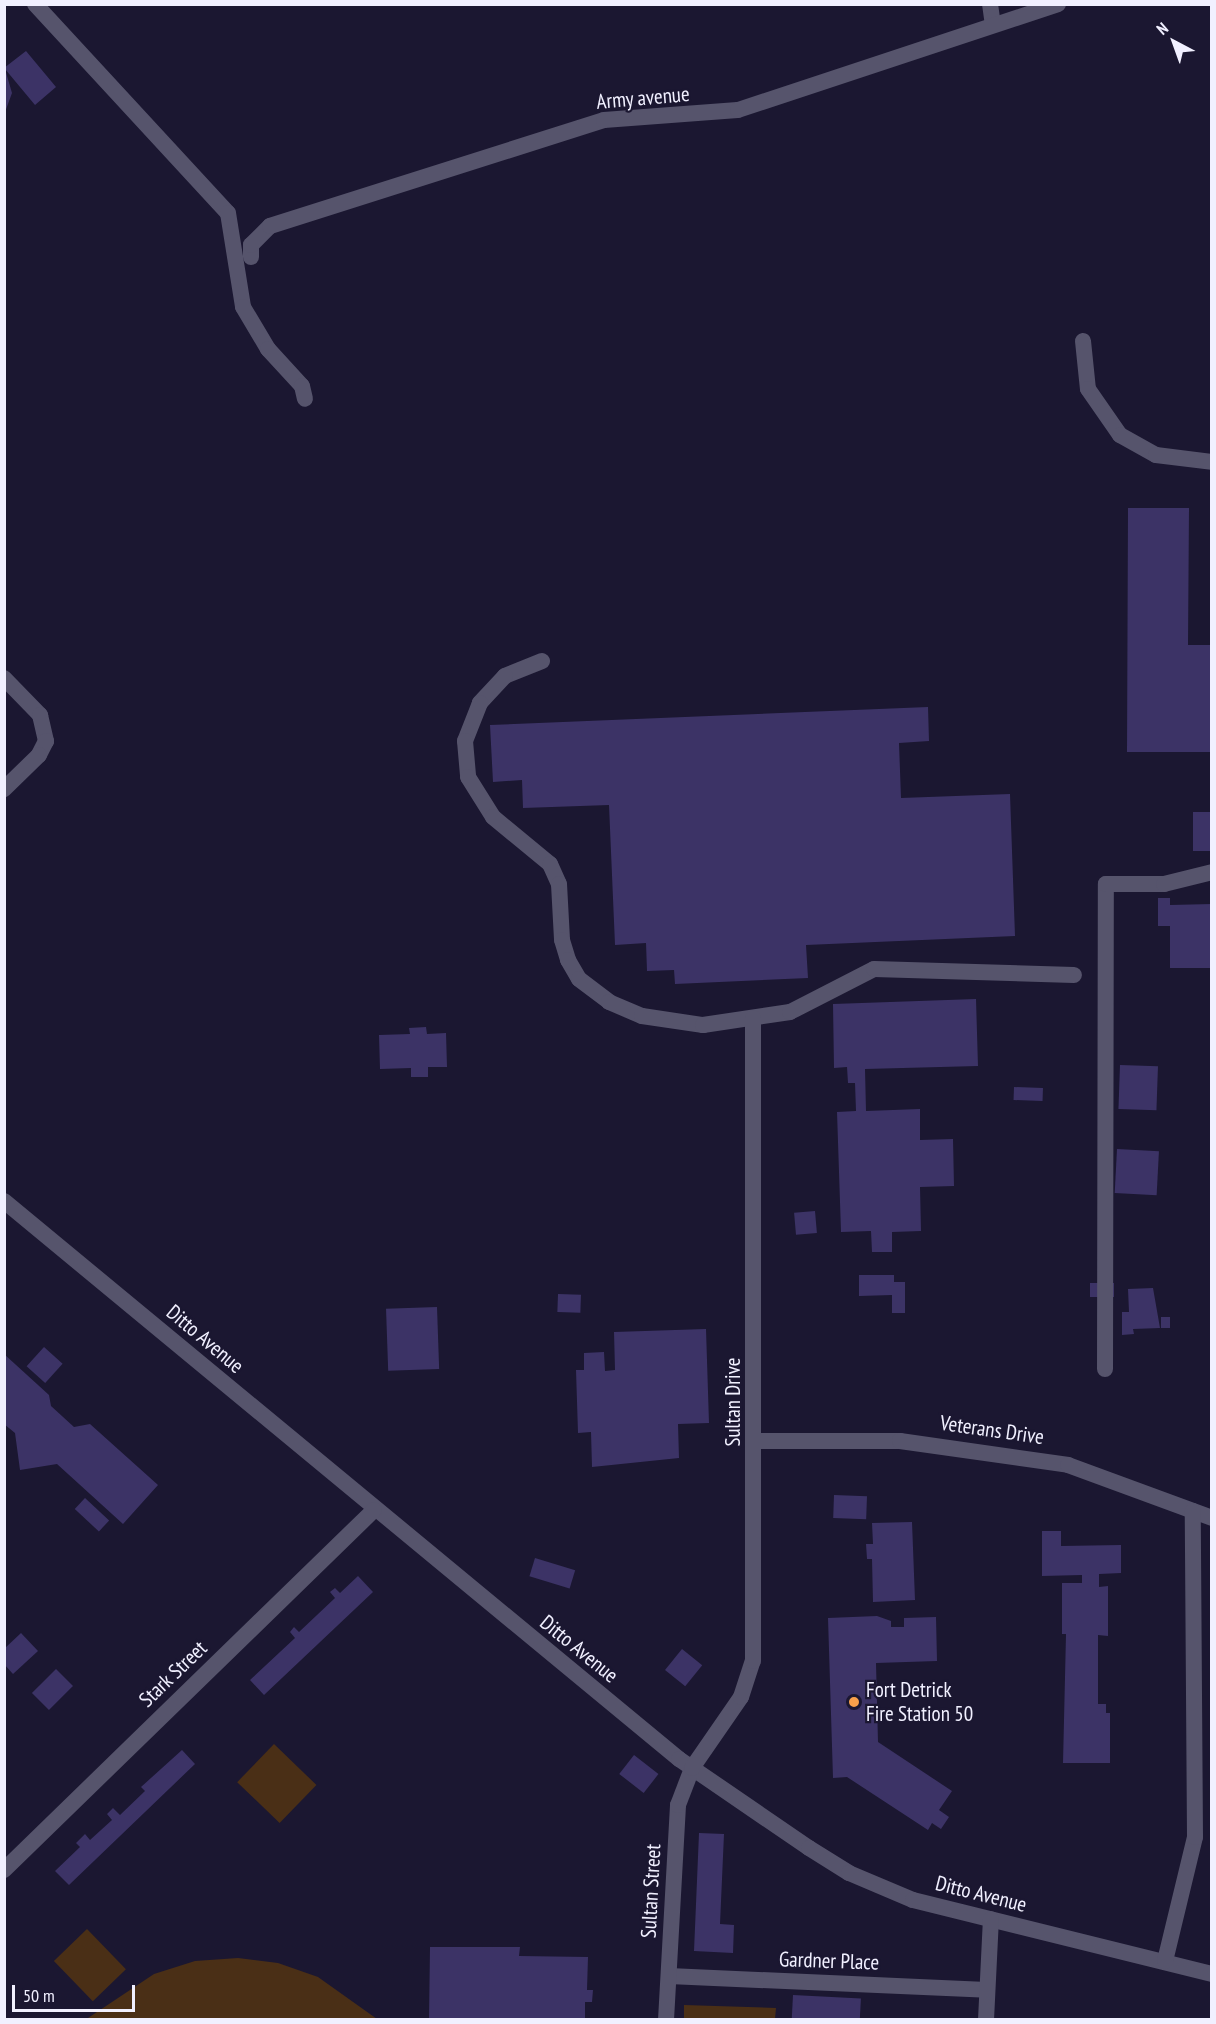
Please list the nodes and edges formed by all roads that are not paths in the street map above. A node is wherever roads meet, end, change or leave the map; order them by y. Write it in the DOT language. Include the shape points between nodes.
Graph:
graph roads {
  1 [pos="35,4"];
  2 [pos="990,4"];
  3 [pos="1058,4"];
  4 [pos="993,25"];
  5 [pos="251,257"];
  6 [pos="1083,341"];
  7 [pos="305,399"];
  8 [pos="1212,462"];
  9 [pos="542,661"];
  10 [pos="4,678"];
  11 [pos="4,789"];
  12 [pos="1212,872"];
  13 [pos="1074,975"];
  14 [pos="753,1018"];
  15 [pos="4,1201"];
  16 [pos="1105,1370"];
  17 [pos="755,1442"];
  18 [pos="374,1510"];
  19 [pos="1192,1511"];
  20 [pos="1212,1518"];
  21 [pos="692,1768"];
  22 [pos="4,1870"];
  23 [pos="991,1919"];
  24 [pos="1165,1961"];
  25 [pos="1212,1974"];
  26 [pos="669,1976"];
  27 [pos="987,1990"];
  28 [pos="666,2019"];
  29 [pos="986,2019"];
  1 -- 7 [label="street" via="228,213 243,307 268,349 302,386"];
  2 -- 4 [label="street"];
  3 -- 4 [label="street, Army avenue"];
  4 -- 5 [label="street, Army avenue" via="738,110 593,123 270,226 251,245"];
  6 -- 8 [label="street" via="1088,389 1120,435 1156,455"];
  9 -- 14 [label="street" via="506,676 486,695 471,721 465,759 482,805 550,864 559,884 562,940 579,979 609,1002 642,1016 703,1025"];
  10 -- 11 [label="street" via="40,715 45,741 39,755"];
  12 -- 16 [label="street" via="1164,884 1106,884"];
  13 -- 14 [label="street" via="874,969 856,975 812,1004"];
  14 -- 17 [label="street, Sultan Drive"];
  15 -- 18 [label="street, Ditto Avenue"];
  17 -- 19 [label="street, Veterans Drive" via="900,1441 1068,1465"];
  17 -- 21 [label="street, Sultan Drive" via="753,1661 741,1697"];
  18 -- 21 [label="street, Ditto Avenue"];
  18 -- 22 [label="street, Stark Street"];
  19 -- 20 [label="street, Veterans Drive"];
  19 -- 24 [label="street" via="1195,1837"];
  21 -- 23 [label="street, Ditto Avenue" via="849,1873 913,1900"];
  21 -- 26 [label="street, Sultan Street" via="678,1805"];
  23 -- 24 [label="street, Ditto Avenue"];
  23 -- 27 [label="street"];
  24 -- 25 [label="street, Ditto Avenue"];
  26 -- 27 [label="street, Gardner Place"];
  26 -- 28 [label="street, Sultan Street"];
  27 -- 29 [label="street"];
}
